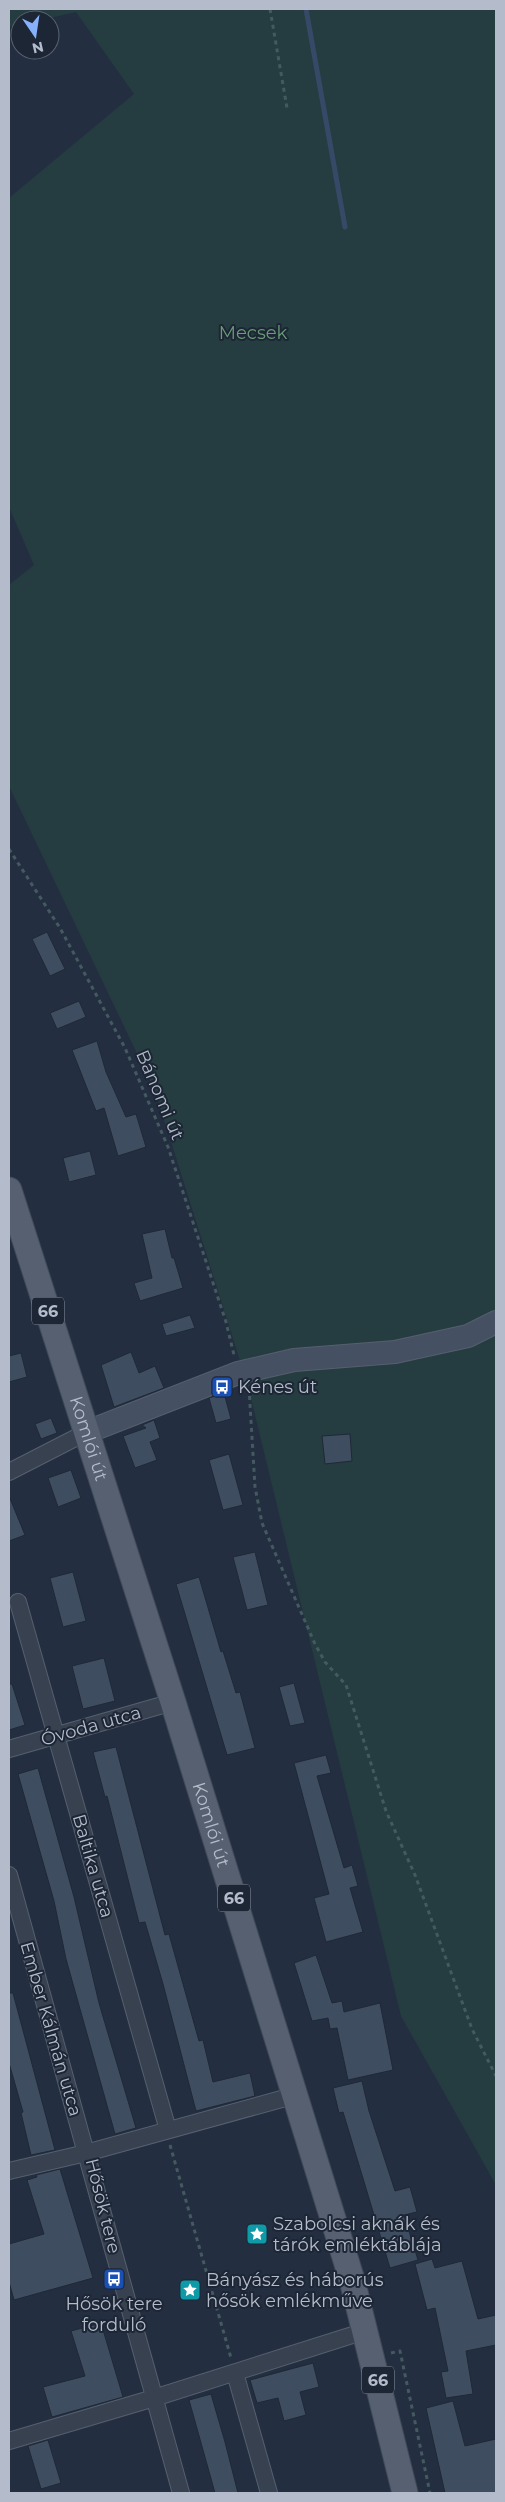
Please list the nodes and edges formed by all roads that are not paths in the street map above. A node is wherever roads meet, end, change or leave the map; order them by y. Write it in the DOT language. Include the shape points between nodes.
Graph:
graph roads {
  1 [pos="9,1190"];
  2 [pos="496,1322"];
  3 [pos="86,1432"];
  4 [pos="9,1472"];
  5 [pos="18,1602"];
  6 [pos="173,1702"];
  7 [pos="56,1737"];
  8 [pos="9,1749"];
  9 [pos="9,1875"];
  10 [pos="296,2094"];
  11 [pos="168,2130"];
  12 [pos="86,2153"];
  13 [pos="9,2171"];
  14 [pos="365,2331"];
  15 [pos="235,2373"];
  16 [pos="154,2398"];
  17 [pos="9,2441"];
  18 [pos="181,2493"];
  19 [pos="269,2493"];
  20 [pos="405,2493"];
  1 -- 3 [label="main road, Komlói út / 66"];
  2 -- 3 [label="street" via="468,1336 394,1352 294,1360 242,1371"];
  3 -- 4 [label="street"];
  3 -- 6 [label="main road, Komlói út / 66"];
  5 -- 7 [label="street, Baltika utca"];
  6 -- 7 [label="street, Óvoda utca"];
  6 -- 10 [label="main road, Komlói út / 66"];
  7 -- 8 [label="street, Óvoda utca"];
  7 -- 11 [label="street, Baltika utca"];
  9 -- 12 [label="street, Ember Kálmán utca"];
  10 -- 11 [label="street, Hősök tere"];
  10 -- 14 [label="main road, Komlói út / 66"];
  11 -- 12 [label="street, Hősök tere"];
  12 -- 13 [label="street"];
  12 -- 16 [label="street, Hősök tere"];
  14 -- 15 [label="street"];
  14 -- 20 [label="main road, Komlói út / 66"];
  15 -- 16 [label="street"];
  15 -- 19 [label="street"];
  16 -- 17 [label="street"];
  16 -- 18 [label="street, Hősök tere"];
}
